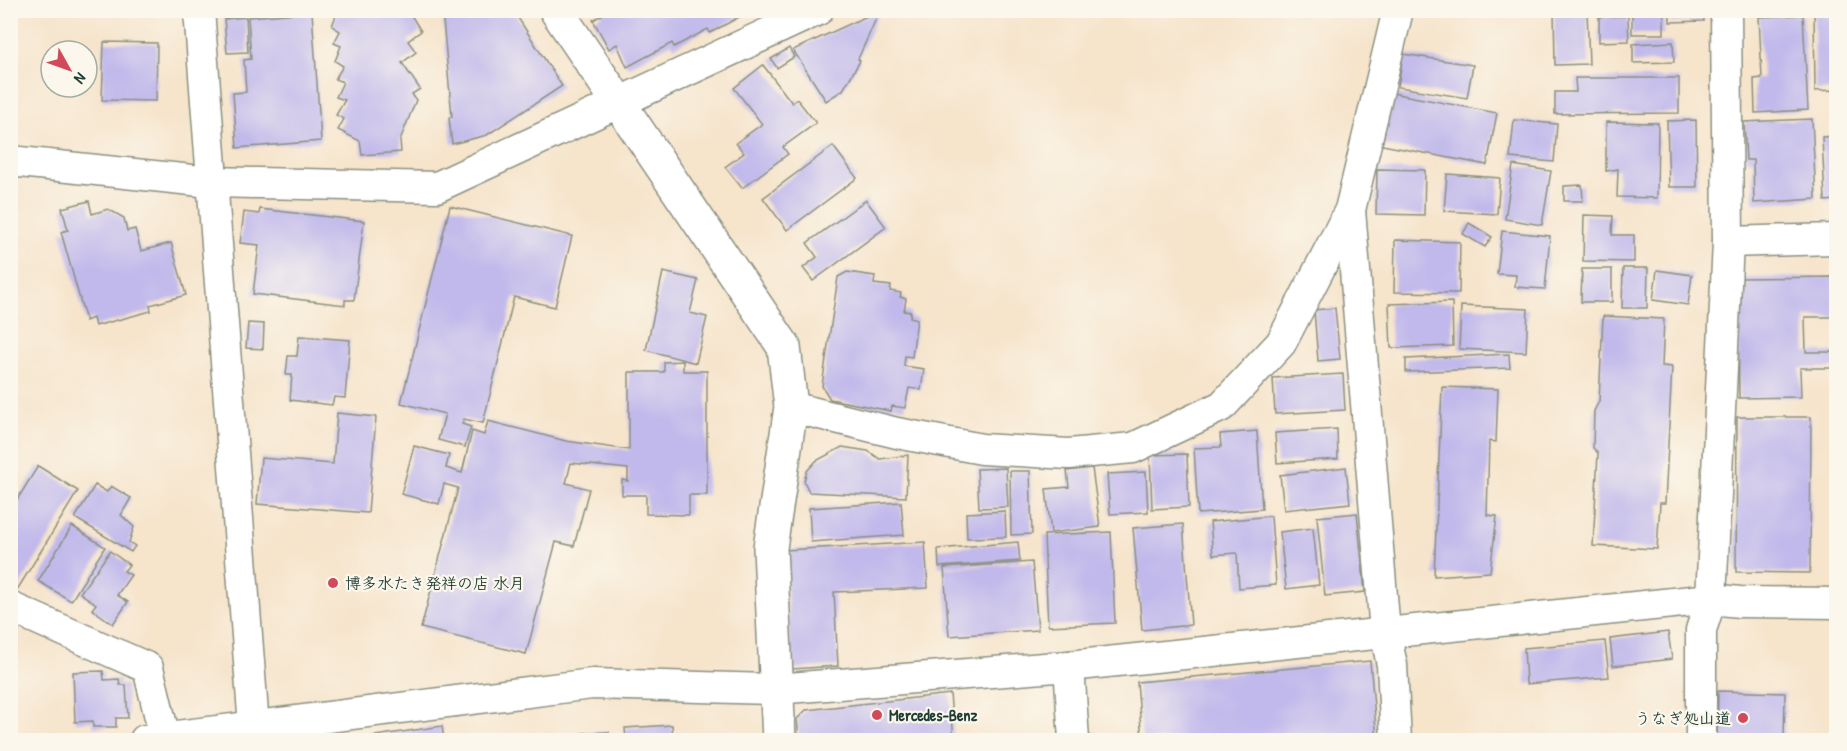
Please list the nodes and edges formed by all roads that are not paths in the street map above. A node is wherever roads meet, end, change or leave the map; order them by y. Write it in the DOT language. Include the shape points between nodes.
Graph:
graph roads {
  1 [pos="199,10"];
  2 [pos="556,10"];
  3 [pos="818,10"];
  4 [pos="1398,10"];
  5 [pos="1725,10"];
  6 [pos="617,102"];
  7 [pos="10,161"];
  8 [pos="211,182"];
  9 [pos="1350,210"];
  10 [pos="1836,239"];
  11 [pos="1728,242"];
  12 [pos="790,407"];
  13 [pos="1711,599"];
  14 [pos="1836,603"];
  15 [pos="10,607"];
  16 [pos="1384,632"];
  17 [pos="1069,666"];
  18 [pos="775,689"];
  19 [pos="255,733"];
  20 [pos="155,739"];
  21 [pos="779,741"];
  22 [pos="1074,741"];
  23 [pos="1396,741"];
  24 [pos="1701,741"];
  1 -- 8 [label="street"];
  2 -- 6 [label="street"];
  3 -- 6 [label="street"];
  4 -- 9 [label="street"];
  5 -- 11 [label="street"];
  6 -- 8 [label="street" via="437,187"];
  6 -- 12 [label="street" via="784,347"];
  7 -- 8 [label="street"];
  8 -- 19 [label="street"];
  9 -- 12 [label="street" via="1281,343 1222,406 1133,448 1069,454 982,449"];
  9 -- 16 [label="street"];
  10 -- 11 [label="street"];
  11 -- 13 [label="street"];
  12 -- 18 [label="street" via="770,548"];
  13 -- 14 [label="street"];
  13 -- 16 [label="street"];
  13 -- 24 [label="street" via="1701,630"];
  15 -- 20 [label="street" via="148,668"];
  16 -- 17 [label="street"];
  16 -- 23 [label="street" via="1392,665"];
  17 -- 18 [label="street"];
  17 -- 22 [label="street"];
  18 -- 19 [label="street" via="592,684"];
  18 -- 21 [label="street"];
  19 -- 20 [label="street"];
}
